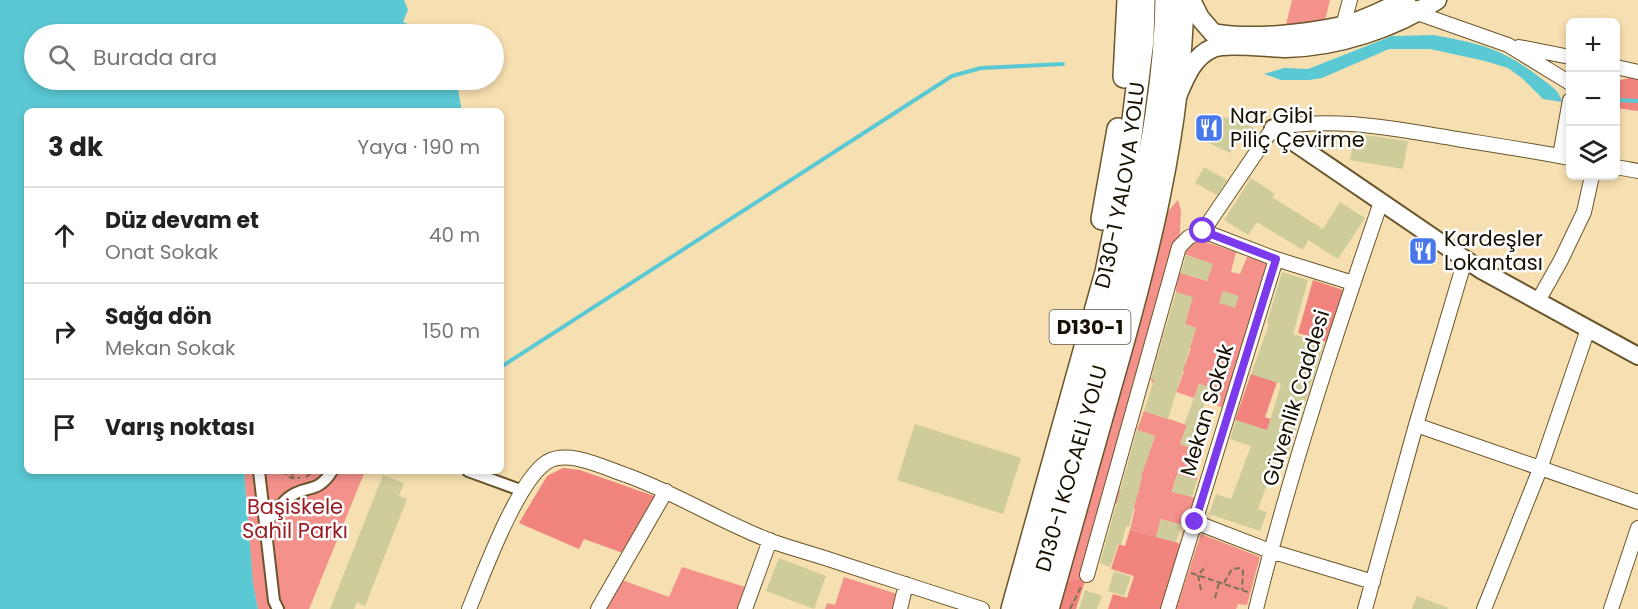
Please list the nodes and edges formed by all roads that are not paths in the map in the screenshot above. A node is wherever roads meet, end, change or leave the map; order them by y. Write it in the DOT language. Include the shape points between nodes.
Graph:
graph roads {
  1 [pos="1128,0"];
  2 [pos="1144,0"];
  3 [pos="1166,0"];
  4 [pos="1183,0"];
  5 [pos="1191,0"];
  6 [pos="1350,0"];
  7 [pos="1437,0"];
  8 [pos="1412,4"];
  9 [pos="1340,34"];
  10 [pos="1508,45"];
  11 [pos="1566,56"];
  12 [pos="1620,68"];
  13 [pos="1638,72"];
  14 [pos="1620,74"];
  15 [pos="1566,80"];
  16 [pos="1178,95"];
  17 [pos="1568,126"];
  18 [pos="1273,128"];
  19 [pos="1565,157"];
  20 [pos="1620,168"];
  21 [pos="1638,171"];
  22 [pos="1591,180"];
  23 [pos="1381,202"];
  24 [pos="1203,231"];
  25 [pos="1276,259"];
  26 [pos="1465,260"];
  27 [pos="1353,283"];
  28 [pos="1538,301"];
  29 [pos="1117,310"];
  30 [pos="1588,329"];
  31 [pos="1638,356"];
  32 [pos="1117,365"];
  33 [pos="1416,425"];
  34 [pos="1540,469"];
  35 [pos="259,474"];
  36 [pos="330,474"];
  37 [pos="476,474"];
  38 [pos="523,491"];
  39 [pos="666,491"];
  40 [pos="1638,502"];
  41 [pos="1195,522"];
  42 [pos="265,523"];
  43 [pos="1638,528"];
  44 [pos="770,540"];
  45 [pos="1270,551"];
  46 [pos="1632,567"];
  47 [pos="1087,575"];
  48 [pos="1373,582"];
  49 [pos="906,584"];
  50 [pos="1258,602"];
  51 [pos="278,609"];
  52 [pos="469,609"];
  53 [pos="598,609"];
  54 [pos="746,609"];
  55 [pos="900,609"];
  56 [pos="982,609"];
  57 [pos="1005,609"];
  58 [pos="1012,609"];
  59 [pos="1032,609"];
  60 [pos="1048,609"];
  61 [pos="1168,609"];
  62 [pos="1365,609"];
  63 [pos="1484,609"];
  64 [pos="1611,609"];
  1 -- 57 [label="highway" via="1121,113 1092,275"];
  2 -- 58 [label="highway, D130-1 YALOVA YOLU / D130-1" via="1143,40 1126,167 1106,272"];
  3 -- 29 [label="highway, D130-1 KOCAELİ YOLU / D130-1" via="1154,129"];
  4 -- 16 [label="highway"];
  5 -- 9 [label="main road" via="1213,33"];
  6 -- 9 [label="street"];
  7 -- 8 [label="main road"];
  8 -- 9 [label="main road" via="1357,36"];
  8 -- 10 [label="street"];
  9 -- 16 [label="main road" via="1322,45 1217,46 1197,59"];
  10 -- 11 [label="street"];
  10 -- 15 [label="street"];
  12 -- 13 [label="street"];
  13 -- 14 [label="street"];
  16 -- 32 [label="highway" via="1154,221"];
  17 -- 19 [label="street"];
  18 -- 19 [label="street" via="1346,123"];
  18 -- 23 [label="street"];
  18 -- 24 [label="street"];
  20 -- 21 [label="street"];
  22 -- 28 [label="street" via="1584,212"];
  23 -- 26 [label="street"];
  23 -- 27 [label="street, Güvenlik Caddesi"];
  24 -- 25 [label="street"];
  24 -- 47 [label="street" via="1179,247"];
  25 -- 27 [label="street"];
  25 -- 41 [label="street, Mekan Sokak"];
  26 -- 28 [label="street"];
  26 -- 33 [label="street"];
  27 -- 45 [label="street, Güvenlik Caddesi"];
  28 -- 30 [label="street"];
  29 -- 32 [label="highway"];
  29 -- 59 [label="highway, D130-1 KOCAELİ YOLU / D130-1"];
  30 -- 31 [label="street"];
  30 -- 34 [label="street"];
  32 -- 60 [label="highway"];
  33 -- 34 [label="street"];
  33 -- 48 [label="street"];
  34 -- 40 [label="street"];
  34 -- 63 [label="street"];
  35 -- 42 [label="street"];
  36 -- 42 [label="street" via="315,488 290,496"];
  37 -- 38 [label="street"];
  38 -- 39 [label="street" via="540,468 556,458 568,458"];
  38 -- 52 [label="street"];
  39 -- 44 [label="street"];
  39 -- 53 [label="street"];
  41 -- 45 [label="street"];
  41 -- 61 [label="street, Mekan Sokak"];
  42 -- 51 [label="street"];
  43 -- 46 [label="street"];
  44 -- 49 [label="street"];
  44 -- 54 [label="street"];
  45 -- 48 [label="street"];
  45 -- 50 [label="street, Güvenlik Caddesi"];
  46 -- 64 [label="street"];
  48 -- 62 [label="street"];
  49 -- 55 [label="street"];
  49 -- 56 [label="street"];
}
